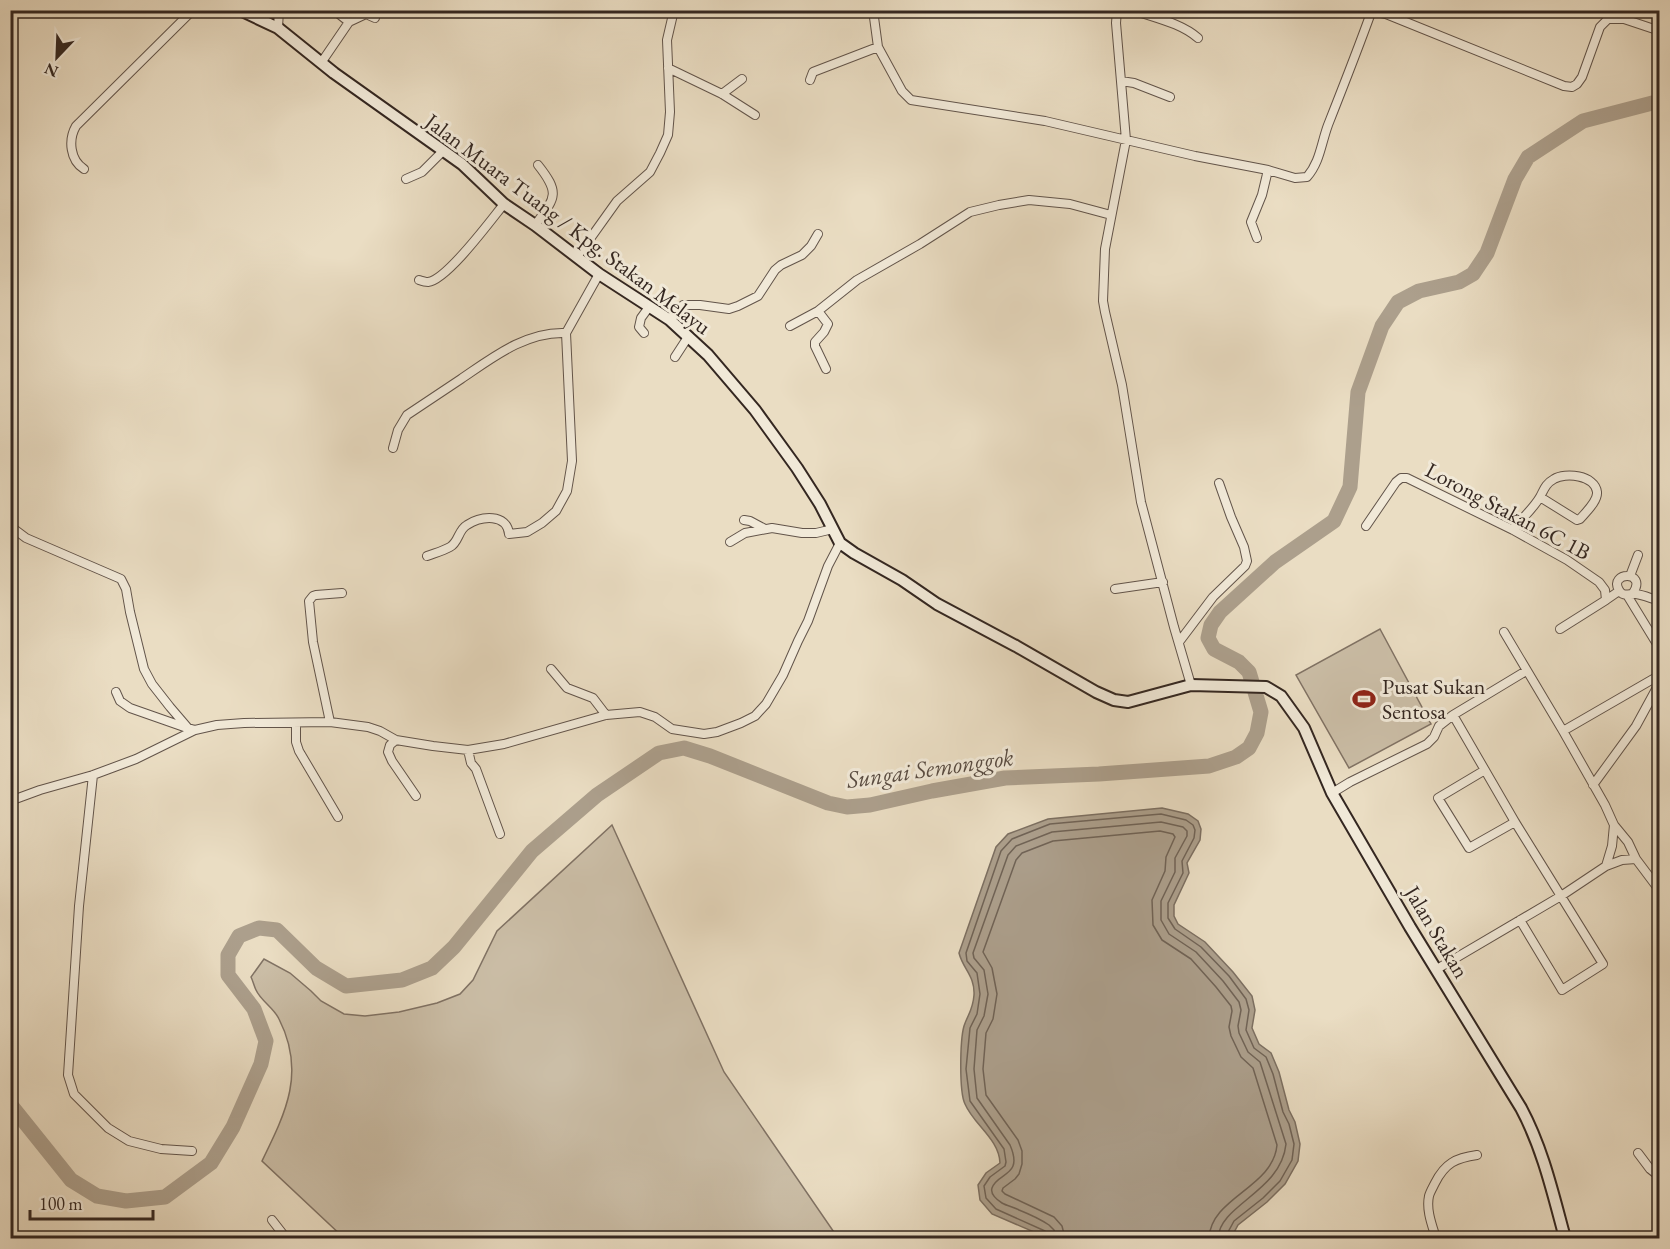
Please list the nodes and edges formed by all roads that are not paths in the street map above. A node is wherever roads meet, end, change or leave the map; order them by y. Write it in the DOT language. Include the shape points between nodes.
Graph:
graph roads {
  1 [pos="193,10"];
  2 [pos="240,10"];
  3 [pos="279,10"];
  4 [pos="334,10"];
  5 [pos="674,10"];
  6 [pos="873,10"];
  7 [pos="1117,10"];
  8 [pos="1133,10"];
  9 [pos="1372,11"];
  10 [pos="375,18"];
  11 [pos="349,22"];
  12 [pos="278,28"];
  13 [pos="1659,31"];
  14 [pos="1198,38"];
  15 [pos="878,47"];
  16 [pos="321,63"];
  17 [pos="668,68"];
  18 [pos="742,79"];
  19 [pos="810,80"];
  20 [pos="1121,81"];
  21 [pos="722,94"];
  22 [pos="1170,97"];
  23 [pos="755,115"];
  24 [pos="1126,140"];
  25 [pos="442,151"];
  26 [pos="538,165"];
  27 [pos="84,169"];
  28 [pos="1268,170"];
  29 [pos="405,178"];
  30 [pos="504,204"];
  31 [pos="1111,215"];
  32 [pos="535,225"];
  33 [pos="818,234"];
  34 [pos="1257,238"];
  35 [pos="578,257"];
  36 [pos="599,274"];
  37 [pos="419,280"];
  38 [pos="649,307"];
  39 [pos="818,310"];
  40 [pos="670,320"];
  41 [pos="790,326"];
  42 [pos="566,333"];
  43 [pos="644,333"];
  44 [pos="688,337"];
  45 [pos="675,357"];
  46 [pos="826,369"];
  47 [pos="393,448"];
  48 [pos="1219,483"];
  49 [pos="1540,497"];
  50 [pos="744,520"];
  51 [pos="10,526"];
  52 [pos="1366,526"];
  53 [pos="765,529"];
  54 [pos="833,529"];
  55 [pos="1513,530"];
  56 [pos="730,542"];
  57 [pos="840,543"];
  58 [pos="1638,555"];
  59 [pos="427,556"];
  60 [pos="1630,576"];
  61 [pos="1163,582"];
  62 [pos="1115,589"];
  63 [pos="1619,591"];
  64 [pos="342,593"];
  65 [pos="1630,594"];
  66 [pos="1606,600"];
  67 [pos="1659,601"];
  68 [pos="1560,629"];
  69 [pos="1503,632"];
  70 [pos="1179,642"];
  71 [pos="1659,649"];
  72 [pos="551,669"];
  73 [pos="1526,671"];
  74 [pos="1659,675"];
  75 [pos="1659,682"];
  76 [pos="1191,684"];
  77 [pos="116,692"];
  78 [pos="606,715"];
  79 [pos="1453,716"];
  80 [pos="330,722"];
  81 [pos="296,723"];
  82 [pos="192,729"];
  83 [pos="1563,731"];
  84 [pos="396,741"];
  85 [pos="468,750"];
  86 [pos="1485,770"];
  87 [pos="93,775"];
  88 [pos="1593,785"];
  89 [pos="1332,793"];
  90 [pos="416,796"];
  91 [pos="10,801"];
  92 [pos="338,817"];
  93 [pos="1515,822"];
  94 [pos="1614,825"];
  95 [pos="500,834"];
  96 [pos="1636,859"];
  97 [pos="1606,866"];
  98 [pos="1659,891"];
  99 [pos="1561,896"];
  100 [pos="1520,920"];
  101 [pos="1437,969"];
  102 [pos="192,1151"];
  103 [pos="1638,1153"];
  104 [pos="1477,1155"];
  105 [pos="1659,1177"];
  106 [pos="272,1220"];
  107 [pos="286,1239"];
  108 [pos="1436,1239"];
  109 [pos="1565,1239"];
  1 -- 27 [label="street" via="76,126 70,139 74,157"];
  2 -- 12 [label="main road, Jalan Muara Tuang / Kpg. Stakan Melayu"];
  3 -- 12 [label="street"];
  4 -- 11 [label="street"];
  5 -- 17 [label="street" via="667,40"];
  6 -- 15 [label="street"];
  7 -- 20 [label="street"];
  8 -- 14 [label="street" via="1182,27"];
  9 -- 13 [label="street" via="1572,87 1582,77 1600,27 1608,19 1624,19"];
  9 -- 28 [label="street" via="1316,167 1307,177 1295,178"];
  10 -- 11 [label="street" via="366,14"];
  11 -- 16 [label="street"];
  12 -- 16 [label="main road, Jalan Muara Tuang / Kpg. Stakan Melayu"];
  15 -- 19 [label="street" via="813,72"];
  15 -- 24 [label="street" via="911,100 1045,121"];
  16 -- 25 [label="main road, Jalan Muara Tuang / Kpg. Stakan Melayu"];
  17 -- 21 [label="street"];
  17 -- 35 [label="street" via="669,135 650,172 617,201"];
  18 -- 21 [label="street"];
  20 -- 22 [label="street"];
  20 -- 24 [label="street"];
  21 -- 23 [label="street"];
  24 -- 28 [label="street"];
  24 -- 31 [label="street"];
  25 -- 29 [label="street" via="422,172"];
  25 -- 30 [label="main road, Jalan Muara Tuang / Kpg. Stakan Melayu" via="462,164"];
  26 -- 32 [label="street" via="554,195"];
  28 -- 34 [label="street" via="1251,222"];
  30 -- 32 [label="main road, Jalan Muara Tuang / Kpg. Stakan Melayu"];
  30 -- 37 [label="street" via="458,261 436,279"];
  31 -- 39 [label="street" via="1070,204 1029,200 970,212 857,280"];
  31 -- 61 [label="street" via="1105,249 1104,312 1122,385 1141,502"];
  32 -- 35 [label="main road, Jalan Muara Tuang / Kpg. Stakan Melayu"];
  33 -- 40 [label="street" via="801,255 775,270 758,296 729,309 683,304"];
  35 -- 36 [label="main road, Jalan Muara Tuang / Kpg. Stakan Melayu"];
  36 -- 38 [label="main road, Jalan Muara Tuang / Kpg. Stakan Melayu"];
  36 -- 42 [label="street"];
  38 -- 40 [label="main road, Jalan Muara Tuang / Kpg. Stakan Melayu"];
  38 -- 43 [label="street" via="639,322"];
  39 -- 41 [label="street"];
  39 -- 46 [label="street" via="828,324 815,342"];
  40 -- 44 [label="main road, Jalan Muara Tuang / Kpg. Stakan Melayu"];
  42 -- 47 [label="street" via="528,339 487,361 407,416"];
  42 -- 59 [label="street" via="572,460 567,492 556,511 527,532 517,534 509,534 502,520 474,521 465,525 450,547"];
  44 -- 45 [label="street"];
  44 -- 54 [label="main road, Jalan Muara Tuang / Kpg. Stakan Melayu" via="755,410 797,468"];
  48 -- 70 [label="street" via="1247,561"];
  49 -- 49 [label="street" via="1546,485 1568,475 1594,484 1597,492 1596,499 1576,520"];
  49 -- 55 [label="street"];
  50 -- 53 [label="street"];
  51 -- 82 [label="street" via="26,538 121,579 144,669 152,684"];
  52 -- 55 [label="street, Lorong Stakan 6C 1B" via="1396,482 1407,478"];
  53 -- 54 [label="street" via="802,534"];
  53 -- 56 [label="street" via="745,533"];
  54 -- 57 [label="main road, Jalan Muara Tuang / Kpg. Stakan Melayu"];
  55 -- 66 [label="street, Lorong Stakan 6C 1B" via="1599,582"];
  57 -- 76 [label="main road" via="937,604 1114,700 1128,702"];
  57 -- 78 [label="street" via="783,675 755,716 704,734 672,729 640,712"];
  58 -- 60 [label="street"];
  60 -- 63 [label="street" via="1619,579"];
  60 -- 65 [label="street" via="1637,583"];
  61 -- 62 [label="street"];
  61 -- 70 [label="street"];
  63 -- 65 [label="street"];
  63 -- 66 [label="street"];
  64 -- 80 [label="street" via="316,595 309,601 313,642"];
  65 -- 67 [label="street"];
  65 -- 71 [label="street"];
  66 -- 68 [label="street"];
  69 -- 73 [label="street"];
  70 -- 76 [label="street"];
  72 -- 78 [label="street" via="567,688 593,698"];
  73 -- 79 [label="street"];
  73 -- 83 [label="street"];
  74 -- 83 [label="street"];
  75 -- 88 [label="street" via="1636,726"];
  76 -- 89 [label="main road, Jalan Stakan" via="1266,687 1281,696 1304,728"];
  77 -- 82 [label="street" via="130,708"];
  78 -- 85 [label="street" via="504,744"];
  79 -- 86 [label="street"];
  79 -- 89 [label="street" via="1439,726 1427,744"];
  80 -- 81 [label="street"];
  80 -- 84 [label="street" via="380,731"];
  81 -- 82 [label="street"];
  81 -- 92 [label="street" via="299,751"];
  82 -- 87 [label="street" via="136,759"];
  83 -- 88 [label="street"];
  84 -- 85 [label="street"];
  84 -- 90 [label="street" via="388,752"];
  85 -- 95 [label="street"];
  86 -- 93 [label="street"];
  86 -- 93 [label="street" via="1438,798 1469,848"];
  87 -- 91 [label="street"];
  87 -- 102 [label="street" via="79,906 68,1076 74,1094 108,1128 129,1140 162,1149"];
  88 -- 94 [label="street"];
  89 -- 101 [label="main road, Jalan Stakan"];
  93 -- 99 [label="street"];
  94 -- 96 [label="street"];
  94 -- 97 [label="street"];
  96 -- 97 [label="street"];
  96 -- 98 [label="street"];
  97 -- 99 [label="street"];
  99 -- 100 [label="street"];
  99 -- 100 [label="street" via="1603,964 1562,990"];
  100 -- 101 [label="street"];
  101 -- 109 [label="main road, Jalan Stakan" via="1533,1132"];
  103 -- 105 [label="street"];
  104 -- 108 [label="street" via="1449,1164 1434,1184 1429,1208"];
  106 -- 107 [label="street"];
}
